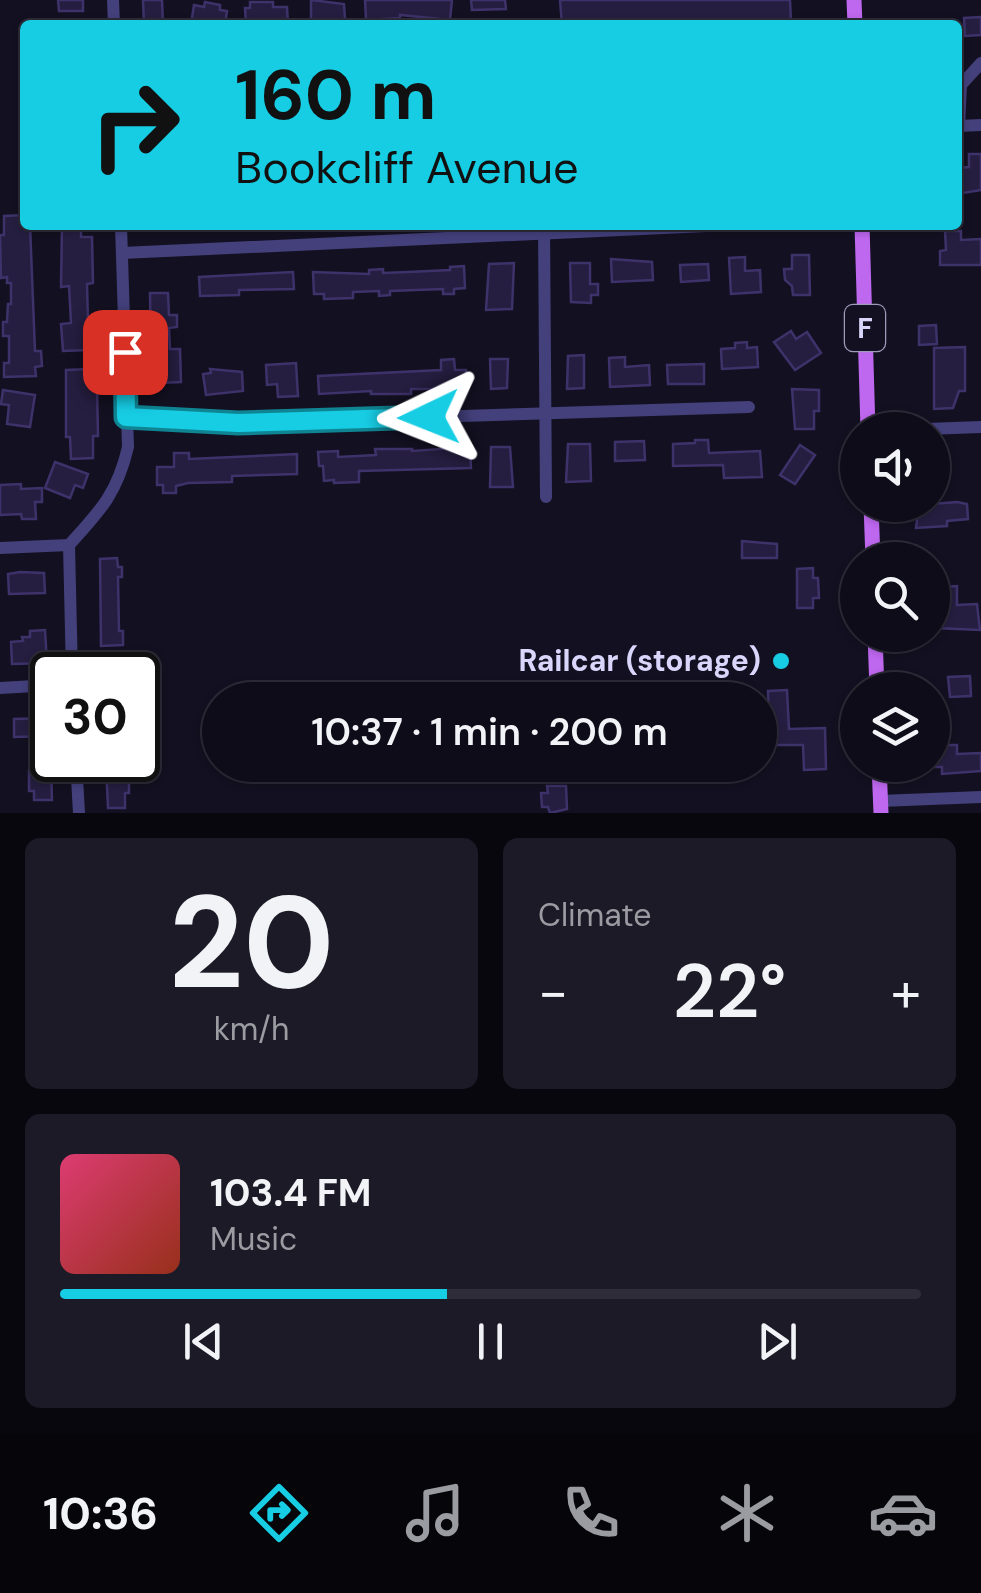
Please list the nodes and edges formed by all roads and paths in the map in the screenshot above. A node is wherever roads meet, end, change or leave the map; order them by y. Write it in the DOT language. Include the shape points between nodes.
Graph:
graph roads {
  1 [pos="981,63"];
  2 [pos="962,83"];
  3 [pos="121,230"];
  4 [pos="544,230"];
  5 [pos="862,230"];
  6 [pos="122,253"];
  7 [pos="749,407"];
  8 [pos="867,412"];
  9 [pos="544,414"];
  10 [pos="126,417"];
  11 [pos="981,428"];
  12 [pos="950,429"];
  13 [pos="546,498"];
  14 [pos="69,546"];
  15 [pos="0,548"];
  16 [pos="71,652"];
  17 [pos="30,686"];
  18 [pos="0,688"];
  19 [pos="77,782"];
  20 [pos="879,782"];
  21 [pos="981,797"];
  22 [pos="880,807"];
  23 [pos="79,813"];
  1 -- 2 [label="street"];
  3 -- 6 [label="street"];
  4 -- 6 [label="street"];
  4 -- 9 [label="street"];
  5 -- 8 [label="main road, F"];
  6 -- 10 [label="street"];
  7 -- 9 [label="street"];
  9 -- 10 [label="street" via="238,423"];
  9 -- 13 [label="street"];
  10 -- 14 [label="street" via="121,479"];
  11 -- 12 [label="street"];
  14 -- 15 [label="street"];
  14 -- 16 [label="street"];
  17 -- 18 [label="street"];
  19 -- 23 [label="street"];
  20 -- 22 [label="main road"];
  21 -- 22 [label="street"];
}
